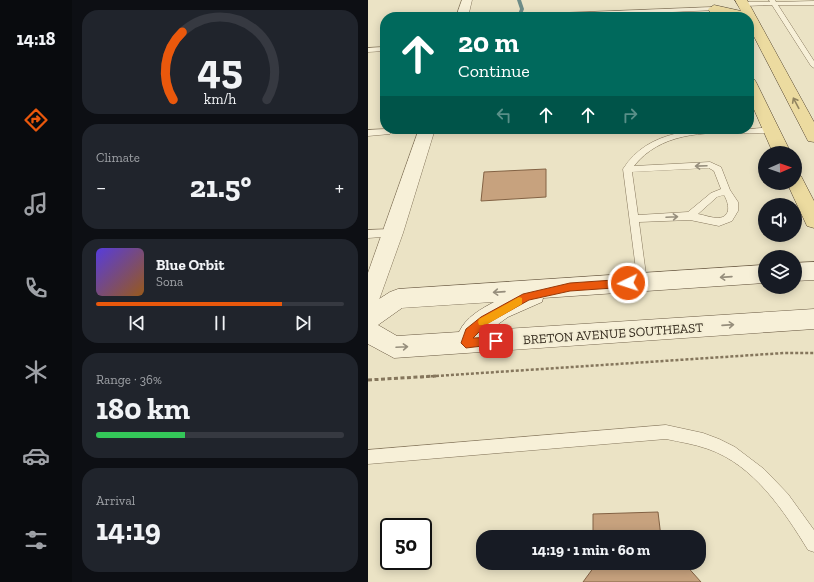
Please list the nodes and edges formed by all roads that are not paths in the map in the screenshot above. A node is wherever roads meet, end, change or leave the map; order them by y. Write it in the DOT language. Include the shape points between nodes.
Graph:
graph roads {
  1 [pos="467,0"];
  2 [pos="726,0"];
  3 [pos="742,2"];
  4 [pos="773,2"];
  5 [pos="814,3"];
  6 [pos="714,8"];
  7 [pos="463,12"];
  8 [pos="629,12"];
  9 [pos="733,12"];
  10 [pos="747,12"];
  11 [pos="754,28"];
  12 [pos="380,49"];
  13 [pos="368,50"];
  14 [pos="814,66"];
  15 [pos="754,92"];
  16 [pos="754,130"];
  17 [pos="772,130"];
  18 [pos="380,132"];
  19 [pos="368,133"];
  20 [pos="425,134"];
  21 [pos="679,134"];
  22 [pos="814,137"];
  23 [pos="779,146"];
  24 [pos="627,169"];
  25 [pos="800,190"];
  26 [pos="726,191"];
  27 [pos="690,216"];
  28 [pos="633,218"];
  29 [pos="814,221"];
  30 [pos="393,233"];
  31 [pos="368,234"];
  32 [pos="814,271"];
  33 [pos="802,272"];
  34 [pos="758,274"];
  35 [pos="642,282"];
  36 [pos="570,287"];
  37 [pos="368,300"];
  38 [pos="368,319"];
  39 [pos="814,319"];
  40 [pos="368,331"];
  41 [pos="466,343"];
  42 [pos="368,457"];
  43 [pos="814,544"];
  1 -- 7 [label="street"];
  2 -- 3 [label="main road"];
  3 -- 4 [label="lane"];
  3 -- 10 [label="main road"];
  4 -- 5 [label="lane"];
  4 -- 14 [label="lane"];
  6 -- 8 [label="lane"];
  6 -- 9 [label="main road"];
  22 -- 11 [label="main road, one-way"];
  12 -- 13 [label="lane"];
  15 -- 17 [label="main road"];
  16 -- 17 [label="lane"];
  17 -- 23 [label="main road"];
  18 -- 19 [label="lane"];
  20 -- 30 [label="street"];
  21 -- 24 [label="lane" via="643,151"];
  26 -- 24 [label="lane, one-way" via="718,169 710,165"];
  24 -- 28 [label="lane"];
  25 -- 29 [label="main road"];
  26 -- 27 [label="lane" via="714,195"];
  26 -- 27 [label="lane" via="733,202 733,211 729,218 719,222"];
  28 -- 27 [label="lane, one-way"];
  28 -- 35 [label="lane"];
  30 -- 31 [label="lane"];
  30 -- 37 [label="street"];
  32 -- 33 [label="main road"];
  34 -- 35 [label="main road, one-way"];
  35 -- 36 [label="main road"];
  36 -- 38 [label="main road, one-way" via="398,299"];
  36 -- 41 [label="main road" via="527,297 499,311 470,333"];
  41 -- 39 [label="main road, BRETON AVENUE SOUTHEAST, one-way"];
  40 -- 41 [label="main road, BRETON AVENUE SOUTHEAST, one-way" via="394,347"];
  42 -- 43 [label="lane" via="666,432 713,443 744,459 776,489"];
}
